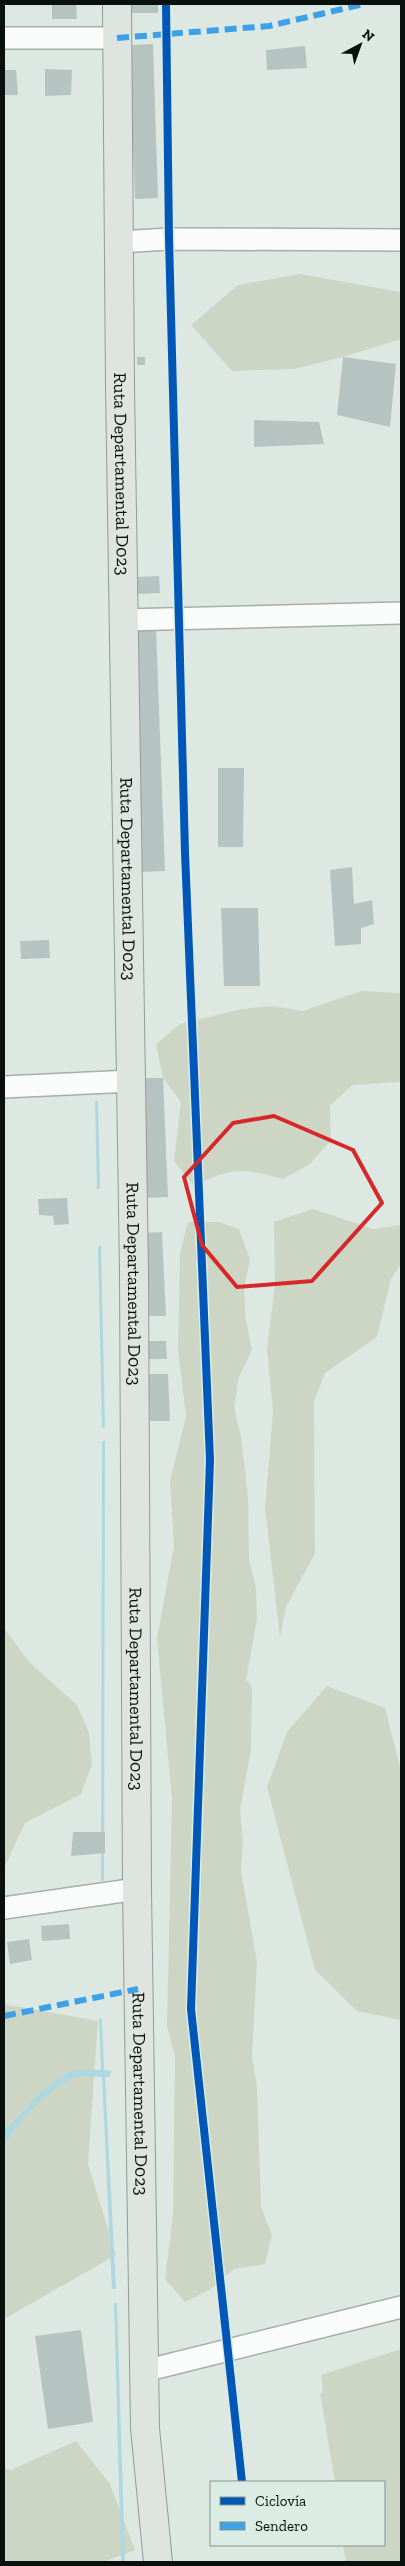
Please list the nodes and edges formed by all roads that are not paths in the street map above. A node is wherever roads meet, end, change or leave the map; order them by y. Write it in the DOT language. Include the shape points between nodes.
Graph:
graph roads {
  1 [pos="117,4"];
  2 [pos="4,38"];
  3 [pos="117,38"];
  4 [pos="401,240"];
  5 [pos="119,242"];
  6 [pos="401,613"];
  7 [pos="124,620"];
  8 [pos="131,1081"];
  9 [pos="4,1087"];
  10 [pos="137,1889"];
  11 [pos="4,1908"];
  12 [pos="401,2307"];
  13 [pos="144,2372"];
  14 [pos="158,2562"];
  1 -- 3 [label="main road, Ruta Departamental D023"];
  2 -- 3 [label="street"];
  3 -- 5 [label="main road, Ruta Departamental D023"];
  4 -- 5 [label="street" via="169,239"];
  5 -- 7 [label="main road, Ruta Departamental D023"];
  6 -- 7 [label="street"];
  7 -- 8 [label="main road, Ruta Departamental D023"];
  8 -- 9 [label="street"];
  8 -- 10 [label="main road, Ruta Departamental D023"];
  10 -- 11 [label="street"];
  10 -- 13 [label="main road, Ruta Departamental D023"];
  12 -- 13 [label="street"];
  13 -- 14 [label="main road, Ruta Departamental D023" via="145,2428"];
}
